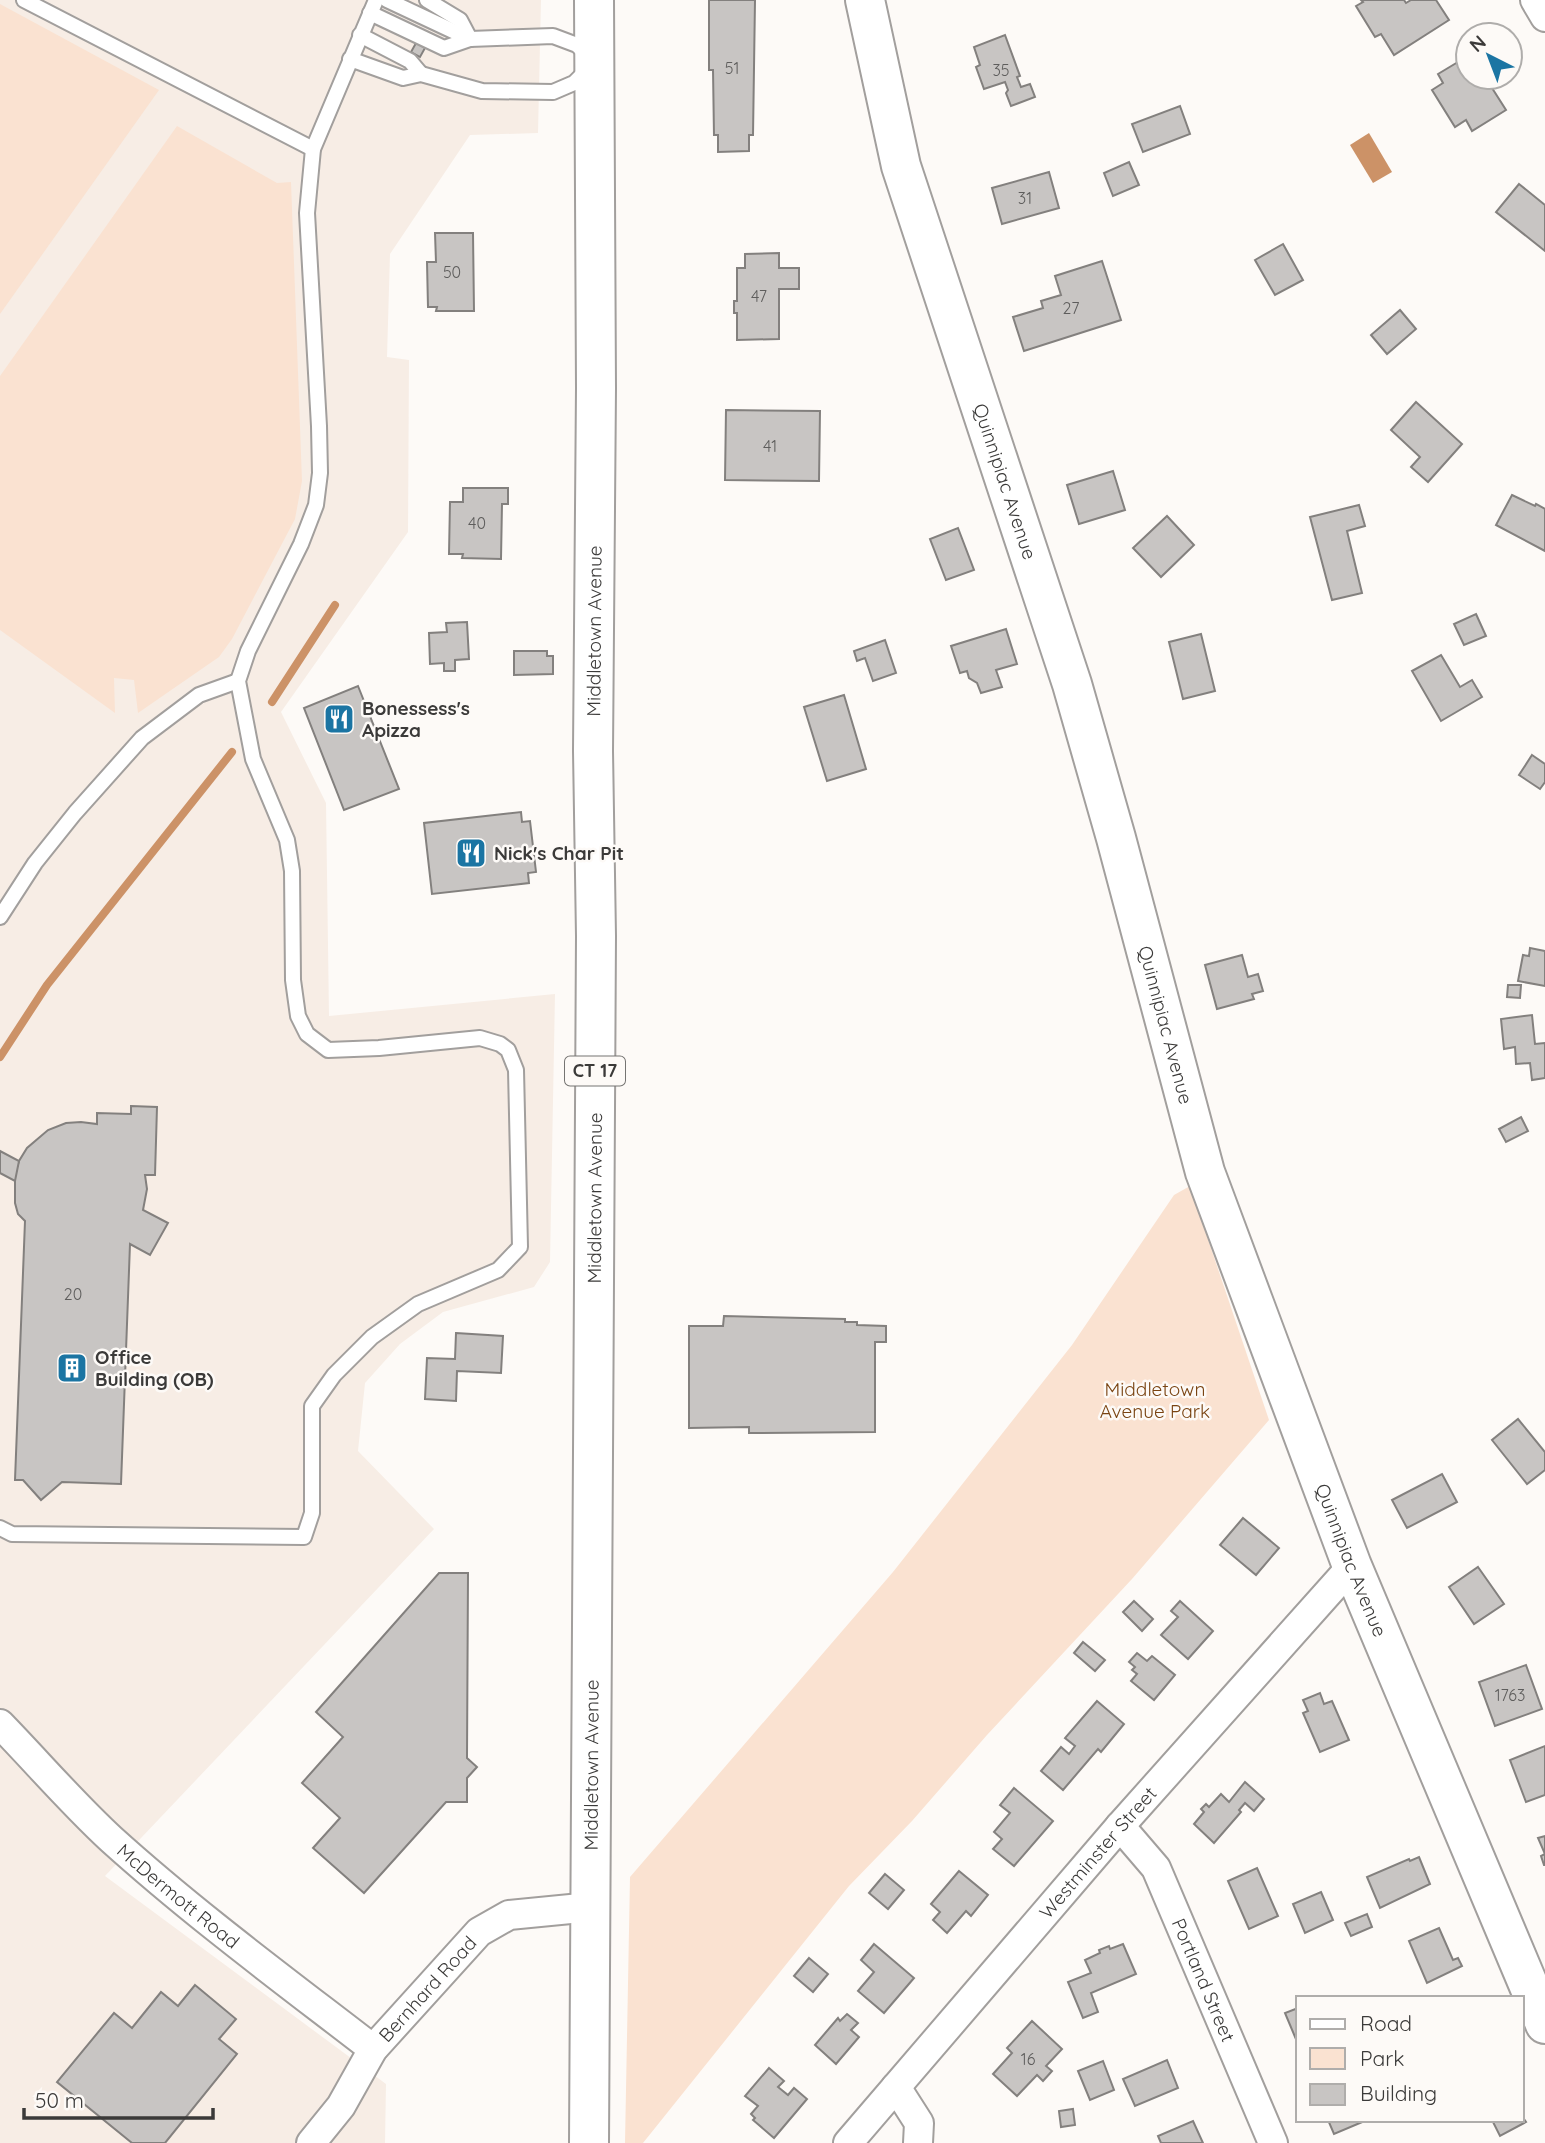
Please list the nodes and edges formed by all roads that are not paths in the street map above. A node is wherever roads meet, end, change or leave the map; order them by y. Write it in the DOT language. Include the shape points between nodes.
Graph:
graph roads {
  1 [pos="24,0"];
  2 [pos="387,0"];
  3 [pos="427,0"];
  4 [pos="594,0"];
  5 [pos="865,0"];
  6 [pos="1535,0"];
  7 [pos="373,7"];
  8 [pos="1545,17"];
  9 [pos="360,35"];
  10 [pos="470,39"];
  11 [pos="350,59"];
  12 [pos="594,64"];
  13 [pos="421,74"];
  14 [pos="313,149"];
  15 [pos="238,681"];
  16 [pos="0,917"];
  17 [pos="0,1528"];
  18 [pos="1352,1566"];
  19 [pos="0,1724"];
  20 [pos="1120,1826"];
  21 [pos="591,1907"];
  22 [pos="1545,2024"];
  23 [pos="373,2049"];
  24 [pos="896,2087"];
  25 [pos="311,2143"];
  26 [pos="589,2143"];
  27 [pos="848,2143"];
  28 [pos="918,2143"];
  29 [pos="1273,2143"];
  1 -- 14 [label="lane"];
  2 -- 10 [label="lane"];
  3 -- 10 [label="lane" via="460,20"];
  4 -- 12 [label="main road, Middletown Avenue / CT 17"];
  5 -- 18 [label="main road, Quinnipiac Avenue" via="901,166 1072,684 1205,1172"];
  6 -- 8 [label="street"];
  7 -- 9 [label="lane"];
  7 -- 10 [label="lane" via="444,48"];
  9 -- 11 [label="lane"];
  9 -- 13 [label="lane" via="410,61"];
  10 -- 12 [label="lane" via="553,36 577,45"];
  11 -- 13 [label="lane" via="403,78"];
  11 -- 14 [label="lane"];
  12 -- 13 [label="lane" via="574,83 554,92 482,91"];
  12 -- 21 [label="main road, Middletown Avenue / CT 17"];
  14 -- 15 [label="lane" via="307,213 319,426 316,505"];
  15 -- 16 [label="lane" via="199,695 142,738 43,853"];
  15 -- 17 [label="lane" via="254,759 287,840 298,1016 307,1034 328,1050 480,1038 508,1050 516,1070 520,1247 498,1270 418,1304 372,1337 334,1375 312,1406 312,1513 304,1537 12,1534"];
  18 -- 20 [label="street, Westminster Street"];
  18 -- 22 [label="main road, Quinnipiac Avenue"];
  19 -- 23 [label="street, McDermott Road" via="137,1862"];
  20 -- 24 [label="street, Westminster Street"];
  20 -- 29 [label="street, Portland Street" via="1156,1868"];
  21 -- 23 [label="street, Bernhard Road" via="509,1914 492,1923"];
  21 -- 26 [label="main road, Middletown Avenue / CT 17"];
  23 -- 25 [label="street, Bernhard Road" via="341,2106"];
  24 -- 27 [label="street, Westminster Street"];
  24 -- 28 [label="street" via="919,2123"];
}
